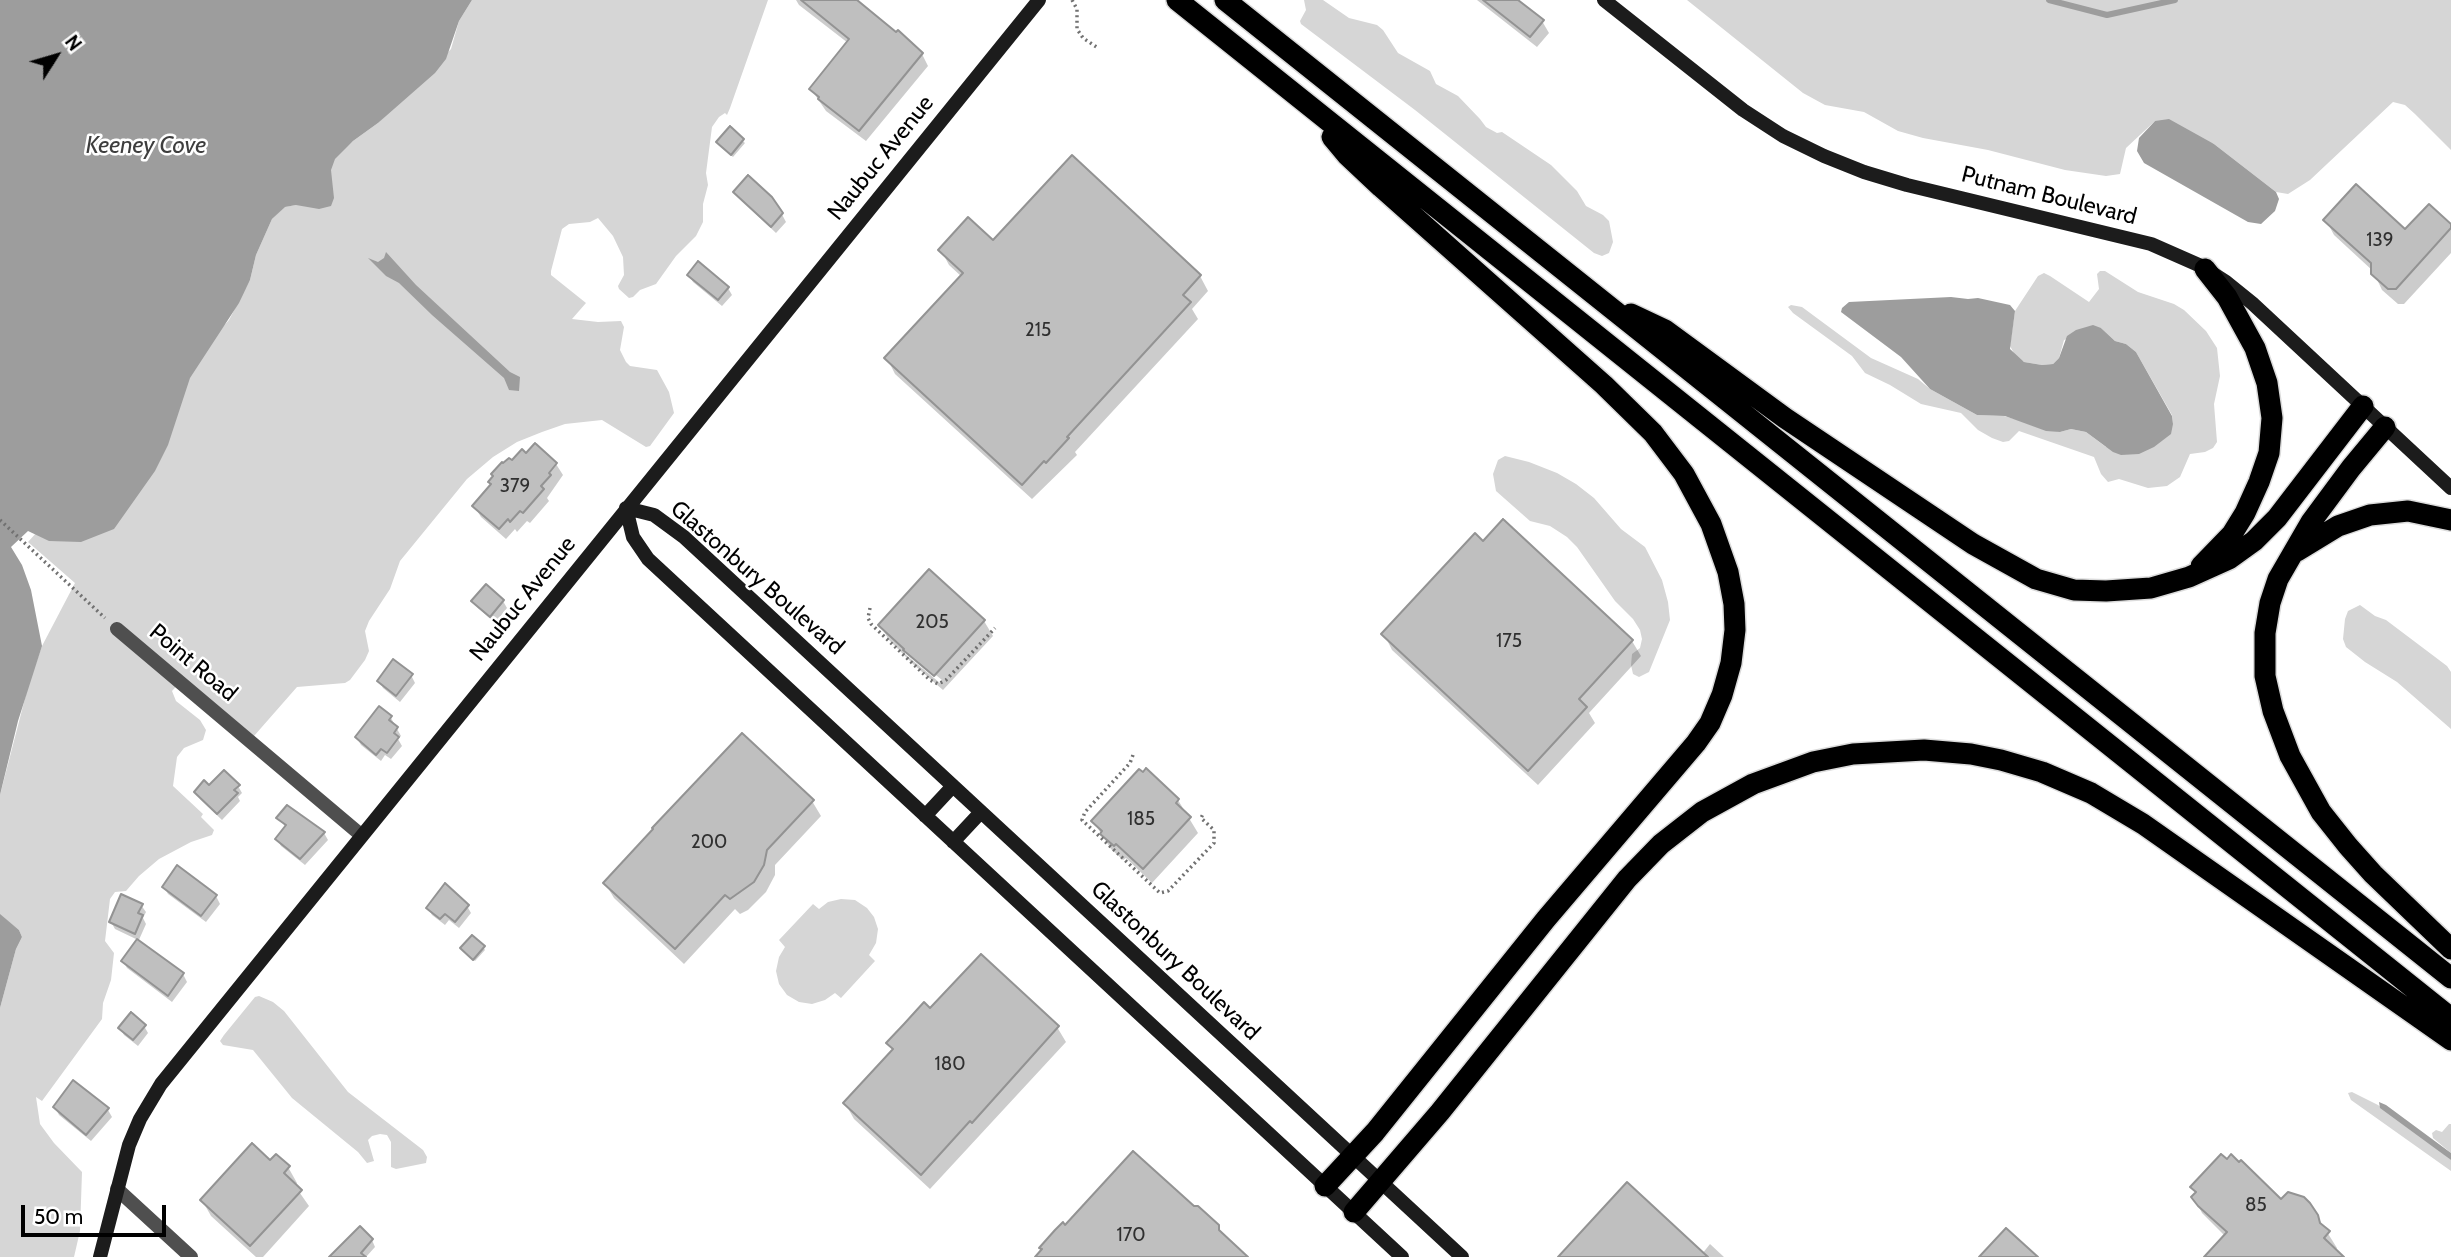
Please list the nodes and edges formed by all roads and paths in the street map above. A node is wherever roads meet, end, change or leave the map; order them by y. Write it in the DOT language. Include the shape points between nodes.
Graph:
graph roads {
  1 [pos="1039,0"];
  2 [pos="1072,0"];
  3 [pos="1177,0"];
  4 [pos="1225,0"];
  5 [pos="1604,0"];
  6 [pos="1098,48"];
  7 [pos="1316,112"];
  8 [pos="2205,269"];
  9 [pos="1612,308"];
  10 [pos="2363,406"];
  11 [pos="2385,427"];
  12 [pos="2451,488"];
  13 [pos="626,508"];
  14 [pos="0,520"];
  15 [pos="2451,520"];
  16 [pos="2290,556"];
  17 [pos="2189,577"];
  18 [pos="870,608"];
  19 [pos="995,628"];
  20 [pos="117,629"];
  21 [pos="1133,755"];
  22 [pos="953,786"];
  23 [pos="981,812"];
  24 [pos="1203,814"];
  25 [pos="925,816"];
  26 [pos="361,835"];
  27 [pos="953,842"];
  28 [pos="2451,948"];
  29 [pos="2451,978"];
  30 [pos="2451,1018"];
  31 [pos="2451,1040"];
  32 [pos="1353,1157"];
  33 [pos="1381,1182"];
  34 [pos="1325,1186"];
  35 [pos="117,1189"];
  36 [pos="1354,1212"];
  37 [pos="100,1257"];
  38 [pos="191,1257"];
  39 [pos="1402,1257"];
  40 [pos="1462,1257"];
  1 -- 13 [label="street, Naubuc Avenue"];
  2 -- 6 [label="path" via="1077,29"];
  3 -- 7 [label="highway"];
  4 -- 9 [label="highway"];
  5 -- 8 [label="street, Putnam Boulevard" via="1743,110 1824,156 1907,185 2151,244"];
  7 -- 30 [label="highway"];
  7 -- 32 [label="highway" via="1360,168 1653,433 1684,474 1711,524 1728,572 1735,612 1729,675 1702,734"];
  8 -- 10 [label="street, Putnam Boulevard" via="2252,303"];
  8 -- 17 [label="highway" via="2242,321 2260,361 2270,401 2271,436 2263,470 2242,519"];
  9 -- 17 [label="highway" via="1665,330 1938,521 2036,579 2074,590 2106,591 2151,588"];
  9 -- 29 [label="highway"];
  10 -- 11 [label="street, Putnam Boulevard"];
  10 -- 17 [label="highway" via="2263,533 2229,559"];
  11 -- 12 [label="street, Putnam Boulevard"];
  11 -- 16 [label="highway"];
  13 -- 22 [label="street, Glastonbury Boulevard" via="653,515 675,529"];
  13 -- 25 [label="street" via="633,537 648,559"];
  13 -- 26 [label="street, Naubuc Avenue"];
  14 -- 20 [label="path, Point Road"];
  15 -- 16 [label="highway" via="2408,512 2370,515 2325,533"];
  16 -- 28 [label="highway" via="2270,603 2264,661 2273,711 2290,756 2321,812 2347,846"];
  18 -- 19 [label="path" via="871,624 938,684"];
  20 -- 26 [label="street, Point Road"];
  21 -- 24 [label="path" via="1082,820 1162,894 1214,844 1214,830 1201,818"];
  22 -- 23 [label="street, Glastonbury Boulevard"];
  22 -- 25 [label="street"];
  23 -- 27 [label="street"];
  23 -- 32 [label="street, Glastonbury Boulevard"];
  25 -- 27 [label="street"];
  26 -- 35 [label="street, Naubuc Avenue" via="161,1084 134,1132"];
  27 -- 34 [label="street"];
  31 -- 33 [label="highway" via="2143,824 2091,793 2042,772 1979,755 1924,750 1853,754 1813,762 1753,785 1702,812 1669,837 1627,880"];
  32 -- 33 [label="street, Glastonbury Boulevard"];
  32 -- 34 [label="highway"];
  33 -- 36 [label="highway"];
  33 -- 40 [label="street, Glastonbury Boulevard"];
  34 -- 36 [label="street"];
  35 -- 37 [label="street, Naubuc Avenue"];
  35 -- 38 [label="street"];
  36 -- 39 [label="street"];
}
